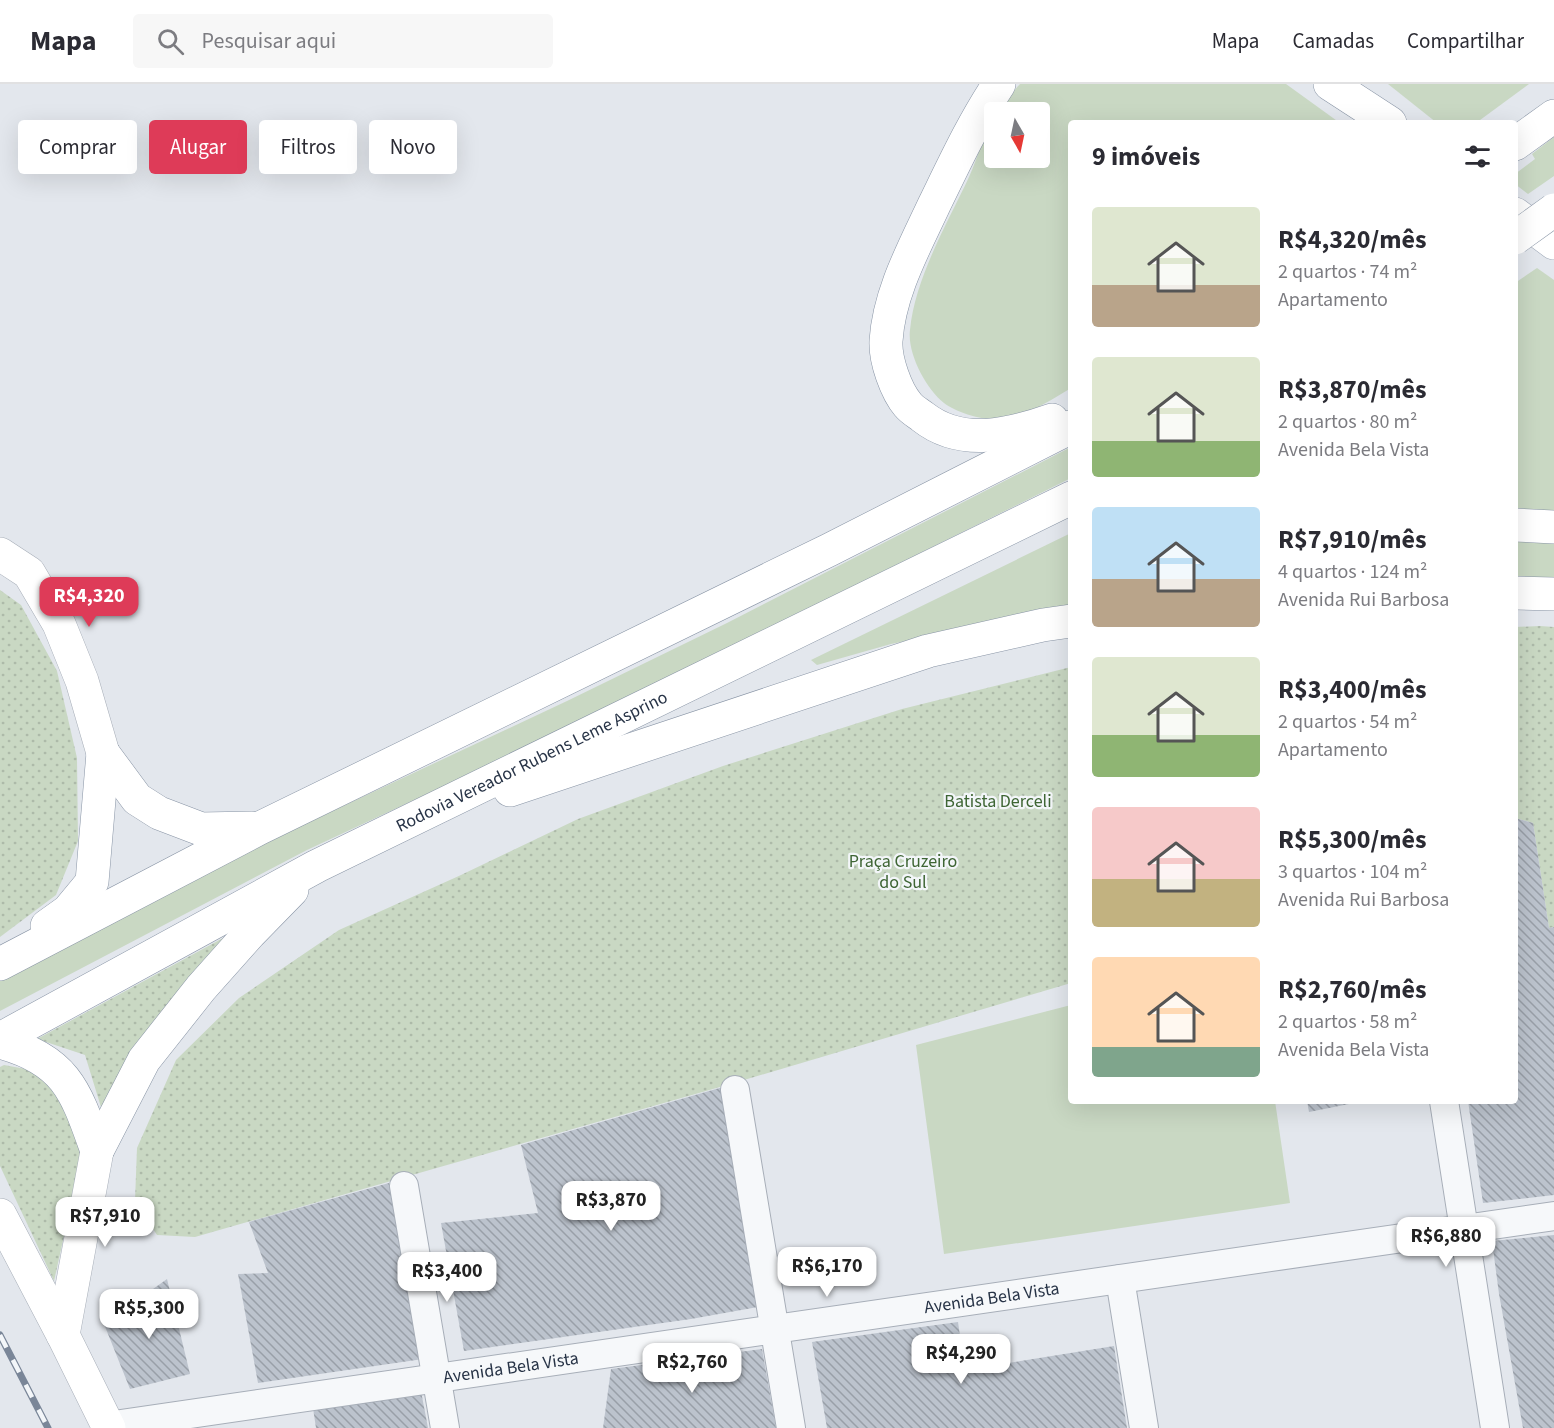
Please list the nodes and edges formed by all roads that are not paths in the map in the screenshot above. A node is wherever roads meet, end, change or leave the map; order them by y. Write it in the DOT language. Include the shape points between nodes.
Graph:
graph roads {
  1 [pos="999,84"];
  2 [pos="1330,84"];
  3 [pos="1358,84"];
  4 [pos="1553,116"];
  5 [pos="1384,120"];
  6 [pos="1395,120"];
  7 [pos="1518,142"];
  8 [pos="1554,210"];
  9 [pos="1518,216"];
  10 [pos="1518,236"];
  11 [pos="1554,243"];
  12 [pos="1068,414"];
  13 [pos="1068,428"];
  14 [pos="1068,499"];
  15 [pos="1518,525"];
  16 [pos="1554,527"];
  17 [pos="0,554"];
  18 [pos="1518,593"];
  19 [pos="1554,594"];
  20 [pos="1068,621"];
  21 [pos="103,753"];
  22 [pos="260,828"];
  23 [pos="384,833"];
  24 [pos="317,866"];
  25 [pos="0,962"];
  26 [pos="0,1041"];
  27 [pos="735,1090"];
  28 [pos="1444,1104"];
  29 [pos="97,1151"];
  30 [pos="404,1186"];
  31 [pos="0,1215"];
  32 [pos="1554,1216"];
  33 [pos="1463,1229"];
  34 [pos="1120,1279"];
  35 [pos="774,1329"];
  36 [pos="63,1335"];
  37 [pos="436,1378"];
  38 [pos="108,1427"];
  39 [pos="445,1428"];
  40 [pos="791,1428"];
  41 [pos="1144,1428"];
  42 [pos="1495,1428"];
  1 -- 12 [label="main road" via="975,120 908,258 891,309 886,344 893,377 908,405 936,427 973,437 1022,430"];
  2 -- 5 [label="main road"];
  3 -- 6 [label="main road"];
  4 -- 7 [label="main road"];
  8 -- 10 [label="main road, bridge"];
  9 -- 11 [label="main road"];
  13 -- 22 [label="main road" via="830,550"];
  14 -- 23 [label="main road, Rodovia Vereador Rubens Leme Asprino"];
  15 -- 16 [label="main road"];
  17 -- 21 [label="main road" via="29,573 59,624 82,681"];
  18 -- 19 [label="main road"];
  20 -- 23 [label="main road" via="928,651"];
  21 -- 22 [label="main road" via="137,799 159,813 201,829"];
  21 -- 25 [label="main road" via="92,882 68,911"];
  22 -- 25 [label="main road"];
  23 -- 24 [label="main road, Rodovia Vereador Rubens Leme Asprino"];
  24 -- 26 [label="main road, Rodovia Vereador Rubens Leme Asprino"];
  24 -- 29 [label="main road" via="229,957 144,1060"];
  26 -- 29 [label="main road" via="57,1069 83,1110"];
  27 -- 35 [label="street"];
  28 -- 33 [label="street"];
  29 -- 36 [label="main road"];
  30 -- 37 [label="street"];
  31 -- 36 [label="main road"];
  32 -- 33 [label="street, Avenida Bela Vista"];
  33 -- 34 [label="street, Avenida Bela Vista"];
  33 -- 42 [label="street"];
  34 -- 35 [label="street, Avenida Bela Vista"];
  34 -- 41 [label="street"];
  35 -- 37 [label="street, Avenida Bela Vista"];
  35 -- 40 [label="street"];
  36 -- 38 [label="main road"];
  37 -- 38 [label="street, Avenida Bela Vista"];
  37 -- 39 [label="street"];
}
